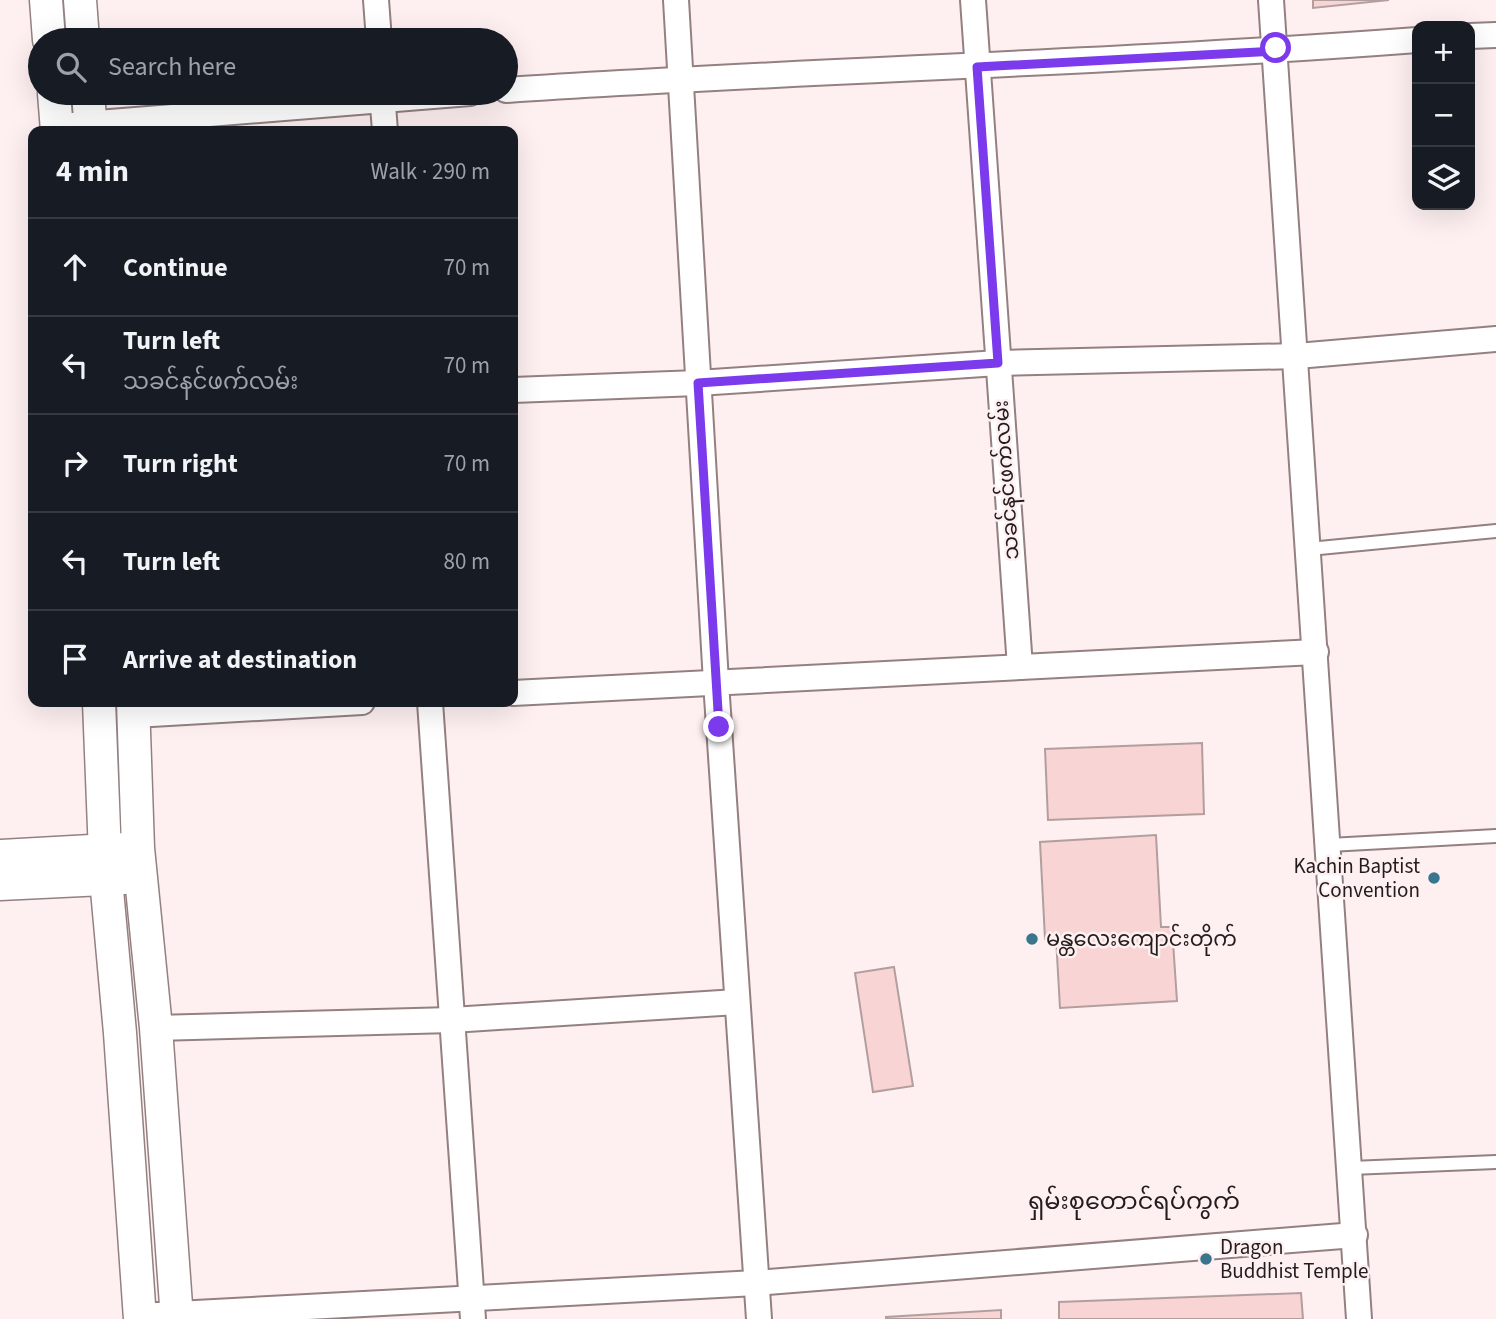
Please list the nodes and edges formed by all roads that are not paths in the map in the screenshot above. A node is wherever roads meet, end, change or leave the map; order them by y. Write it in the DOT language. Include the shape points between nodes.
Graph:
graph roads {
  1 [pos="46,0"];
  2 [pos="80,0"];
  3 [pos="376,0"];
  4 [pos="676,0"];
  5 [pos="973,0"];
  6 [pos="1270,0"];
  7 [pos="48,28"];
  8 [pos="82,28"];
  9 [pos="378,28"];
  10 [pos="1496,34"];
  11 [pos="1475,36"];
  12 [pos="1412,40"];
  13 [pos="1276,51"];
  14 [pos="977,67"];
  15 [pos="680,79"];
  16 [pos="518,89"];
  17 [pos="55,105"];
  18 [pos="89,105"];
  19 [pos="298,105"];
  20 [pos="383,105"];
  21 [pos="57,126"];
  22 [pos="91,126"];
  23 [pos="100,126"];
  24 [pos="385,126"];
  25 [pos="1496,339"];
  26 [pos="1297,356"];
  27 [pos="998,363"];
  28 [pos="698,383"];
  29 [pos="518,390"];
  30 [pos="1496,531"];
  31 [pos="1309,550"];
  32 [pos="1316,652"];
  33 [pos="1020,667"];
  34 [pos="716,682"];
  35 [pos="518,693"];
  36 [pos="99,707"];
  37 [pos="171,707"];
  38 [pos="430,707"];
  39 [pos="133,708"];
  40 [pos="1496,836"];
  41 [pos="1329,845"];
  42 [pos="0,856"];
  43 [pos="140,863"];
  44 [pos="105,864"];
  45 [pos="0,884"];
  46 [pos="737,1002"];
  47 [pos="452,1020"];
  48 [pos="156,1028"];
  49 [pos="1496,1162"];
  50 [pos="1351,1168"];
  51 [pos="1355,1235"];
  52 [pos="756,1283"];
  53 [pos="472,1309"];
  54 [pos="176,1316"];
  55 [pos="139,1318"];
  56 [pos="759,1319"];
  57 [pos="1359,1319"];
  1 -- 7 [label="street"];
  2 -- 8 [label="street"];
  3 -- 9 [label="street"];
  4 -- 15 [label="street"];
  5 -- 14 [label="street, သခင်နင်ဖက်လမ်း"];
  6 -- 13 [label="street"];
  10 -- 11 [label="street"];
  12 -- 13 [label="street"];
  13 -- 14 [label="street"];
  13 -- 26 [label="street"];
  14 -- 15 [label="street"];
  14 -- 27 [label="street, သခင်နင်ဖက်လမ်း"];
  15 -- 16 [label="street"];
  15 -- 28 [label="street"];
  17 -- 21 [label="street"];
  18 -- 22 [label="street"];
  19 -- 23 [label="street"];
  20 -- 24 [label="street"];
  25 -- 26 [label="street"];
  26 -- 27 [label="street"];
  26 -- 31 [label="street"];
  27 -- 28 [label="street"];
  27 -- 33 [label="street, သခင်နင်ဖက်လမ်း"];
  28 -- 29 [label="street"];
  28 -- 34 [label="street"];
  30 -- 31 [label="lane"];
  31 -- 32 [label="street"];
  32 -- 33 [label="street"];
  32 -- 41 [label="street"];
  33 -- 34 [label="street"];
  34 -- 35 [label="street"];
  34 -- 46 [label="street"];
  36 -- 44 [label="street"];
  37 -- 39 [label="street"];
  38 -- 47 [label="street"];
  39 -- 43 [label="street"];
  40 -- 41 [label="lane"];
  41 -- 50 [label="street"];
  42 -- 44 [label="street"];
  43 -- 44 [label="street"];
  43 -- 48 [label="street"];
  44 -- 45 [label="street"];
  44 -- 55 [label="street"];
  46 -- 47 [label="street"];
  46 -- 52 [label="street"];
  47 -- 48 [label="street"];
  47 -- 53 [label="street"];
  48 -- 54 [label="street"];
  49 -- 50 [label="lane"];
  50 -- 51 [label="street"];
  51 -- 52 [label="street"];
  51 -- 57 [label="street"];
  52 -- 53 [label="street"];
  52 -- 56 [label="street"];
  53 -- 54 [label="street"];
  54 -- 55 [label="street"];
}
